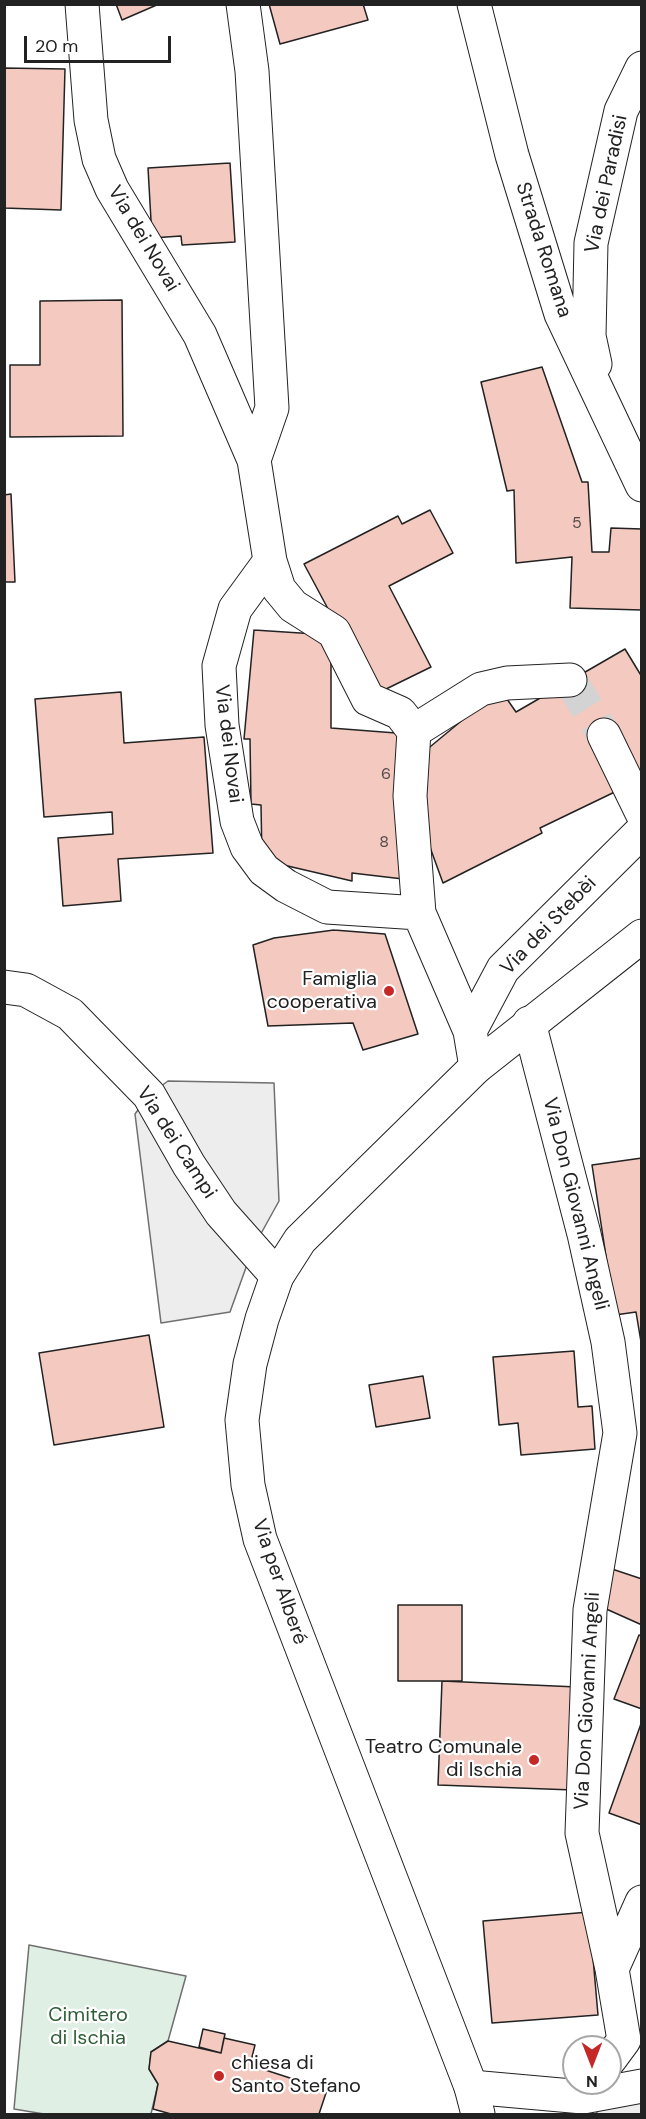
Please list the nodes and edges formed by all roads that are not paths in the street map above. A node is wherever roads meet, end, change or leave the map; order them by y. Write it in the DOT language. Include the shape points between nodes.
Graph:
graph roads {
  1 [pos="82,4"];
  2 [pos="243,4"];
  3 [pos="474,4"];
  4 [pos="642,68"];
  5 [pos="605,410"];
  6 [pos="254,460"];
  7 [pos="642,486"];
  8 [pos="270,561"];
  9 [pos="570,680"];
  10 [pos="414,731"];
  11 [pos="604,735"];
  12 [pos="642,813"];
  13 [pos="642,831"];
  14 [pos="419,913"];
  15 [pos="642,936"];
  16 [pos="4,987"];
  17 [pos="529,1023"];
  18 [pos="470,1031"];
  19 [pos="476,1067"];
  20 [pos="277,1276"];
  21 [pos="631,1436"];
  22 [pos="642,1902"];
  23 [pos="612,1969"];
  24 [pos="622,2043"];
  25 [pos="642,2086"];
  26 [pos="474,2101"];
  27 [pos="588,2102"];
  1 -- 6 [label="street, Via dei Novai" via="91,120 99,159 112,189 200,335"];
  2 -- 6 [label="street, Via dei Novai" via="252,71 272,408"];
  3 -- 5 [label="street, Strada Romana" via="512,155 561,314"];
  4 -- 5 [label="street, Via dei Paradisi" via="621,111 591,243 589,336"];
  5 -- 7 [label="street, Strada Romana"];
  6 -- 8 [label="street, Via dei Novai"];
  8 -- 10 [label="street" via="279,589 292,606 334,632 368,699 400,713"];
  8 -- 14 [label="street, Via dei Novai" via="235,609 219,666 224,736 237,821 247,847 264,870 327,907"];
  9 -- 10 [label="street" via="507,683 481,689"];
  10 -- 14 [label="street" via="410,796"];
  11 -- 12 [label="street"];
  13 -- 18 [label="street, Via dei Stebèi" via="502,969"];
  14 -- 18 [label="street"];
  15 -- 17 [label="street, Via per Alberé"];
  16 -- 20 [label="street, Via dei Campi" via="26,990 70,1014 149,1095 221,1213"];
  17 -- 19 [label="street, Via per Alberé"];
  17 -- 21 [label="street, Via Don Giovanni Angeli"];
  18 -- 19 [label="street"];
  19 -- 20 [label="street, Via per Alberé" via="316,1222"];
  20 -- 26 [label="street, Via per Alberé" via="250,1364 242,1420 248,1485 260,1539"];
  21 -- 23 [label="street, Via Don Giovanni Angeli" via="590,1610 582,1833"];
  22 -- 23 [label="street"];
  23 -- 24 [label="street, Via Don Giovanni Angeli"];
  25 -- 27 [label="street"];
  26 -- 27 [label="street"];
}
